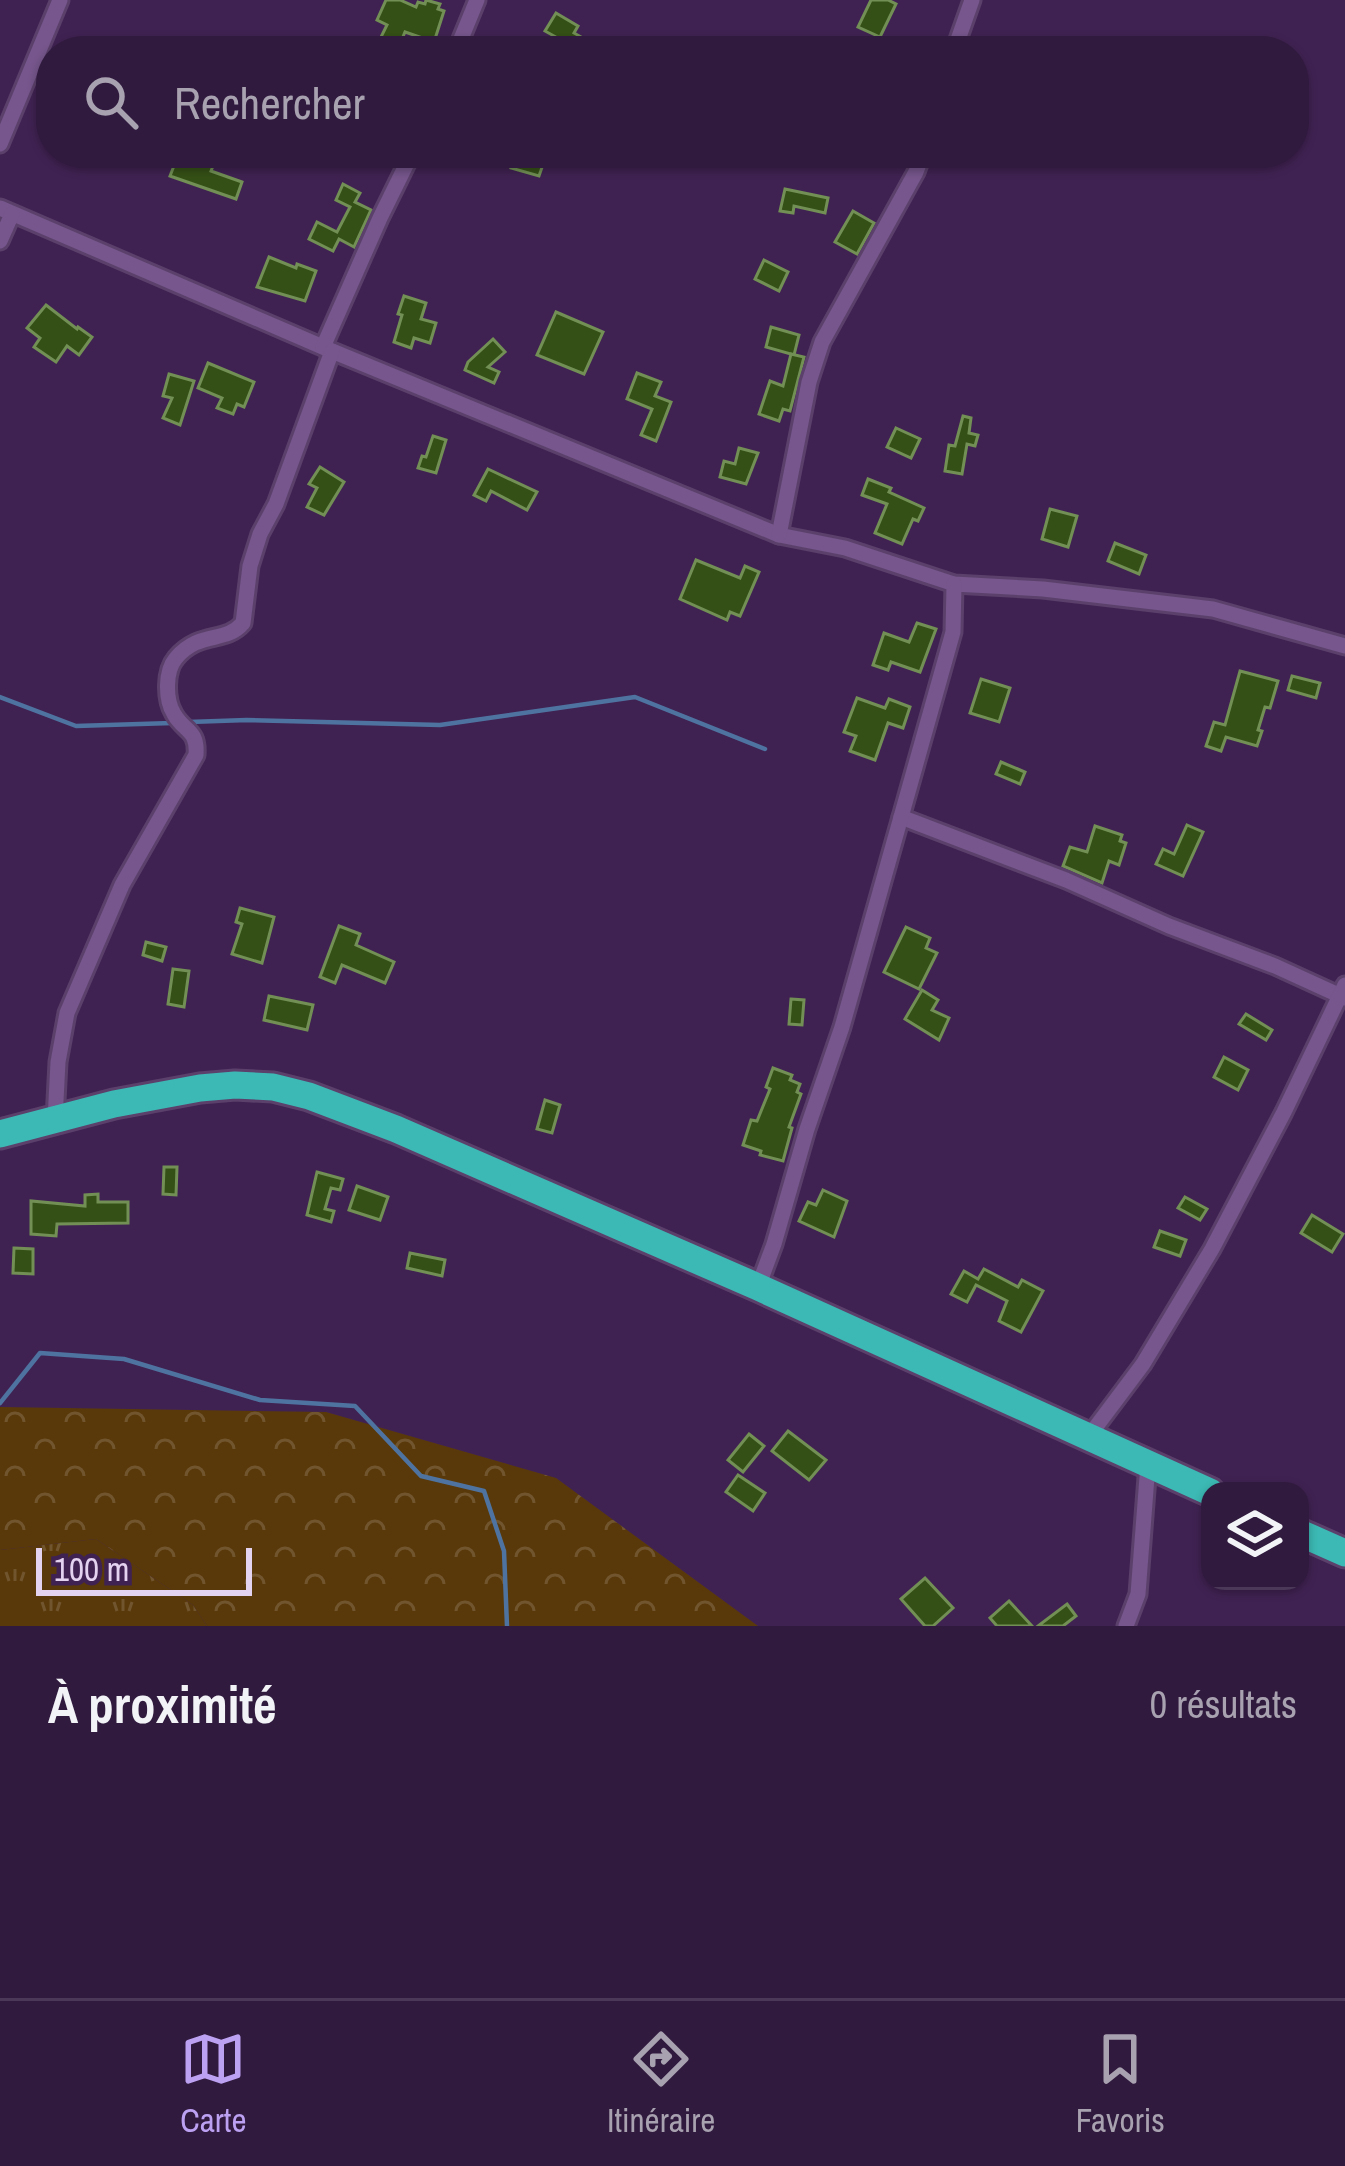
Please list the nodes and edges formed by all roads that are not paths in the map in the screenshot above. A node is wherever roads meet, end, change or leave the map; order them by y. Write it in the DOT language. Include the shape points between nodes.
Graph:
graph roads {
  1 [pos="60,0"];
  2 [pos="477,0"];
  3 [pos="972,0"];
  4 [pos="45,36"];
  5 [pos="462,36"];
  6 [pos="959,36"];
  7 [pos="36,58"];
  8 [pos="0,144"];
  9 [pos="405,168"];
  10 [pos="917,168"];
  11 [pos="6,211"];
  12 [pos="0,241"];
  13 [pos="328,349"];
  14 [pos="779,536"];
  15 [pos="954,584"];
  16 [pos="1345,646"];
  17 [pos="901,818"];
  18 [pos="1343,993"];
  19 [pos="55,1120"];
  20 [pos="0,1133"];
  21 [pos="758,1287"];
  22 [pos="1088,1436"];
  23 [pos="1148,1464"];
  24 [pos="1201,1488"];
  25 [pos="1309,1537"];
  26 [pos="1345,1553"];
  27 [pos="1126,1626"];
  1 -- 4 [label="street"];
  2 -- 5 [label="street"];
  3 -- 6 [label="street"];
  7 -- 8 [label="street"];
  9 -- 13 [label="street"];
  10 -- 14 [label="street" via="822,342"];
  11 -- 12 [label="street"];
  11 -- 13 [label="street"];
  13 -- 14 [label="street"];
  13 -- 19 [label="street" via="260,533 243,622 228,635 194,642 172,662 167,690 174,715 194,734 196,755 122,885 67,1013"];
  14 -- 15 [label="street"];
  15 -- 16 [label="street" via="1213,609"];
  15 -- 17 [label="street" via="952,632"];
  17 -- 18 [label="street"];
  17 -- 21 [label="street"];
  18 -- 22 [label="street" via="1212,1249 1143,1364"];
  19 -- 20 [label="highway"];
  19 -- 21 [label="highway" via="200,1088 273,1087 397,1129"];
  21 -- 22 [label="highway"];
  22 -- 23 [label="highway"];
  23 -- 24 [label="highway"];
  23 -- 27 [label="street" via="1138,1594"];
  25 -- 26 [label="highway"];
}
